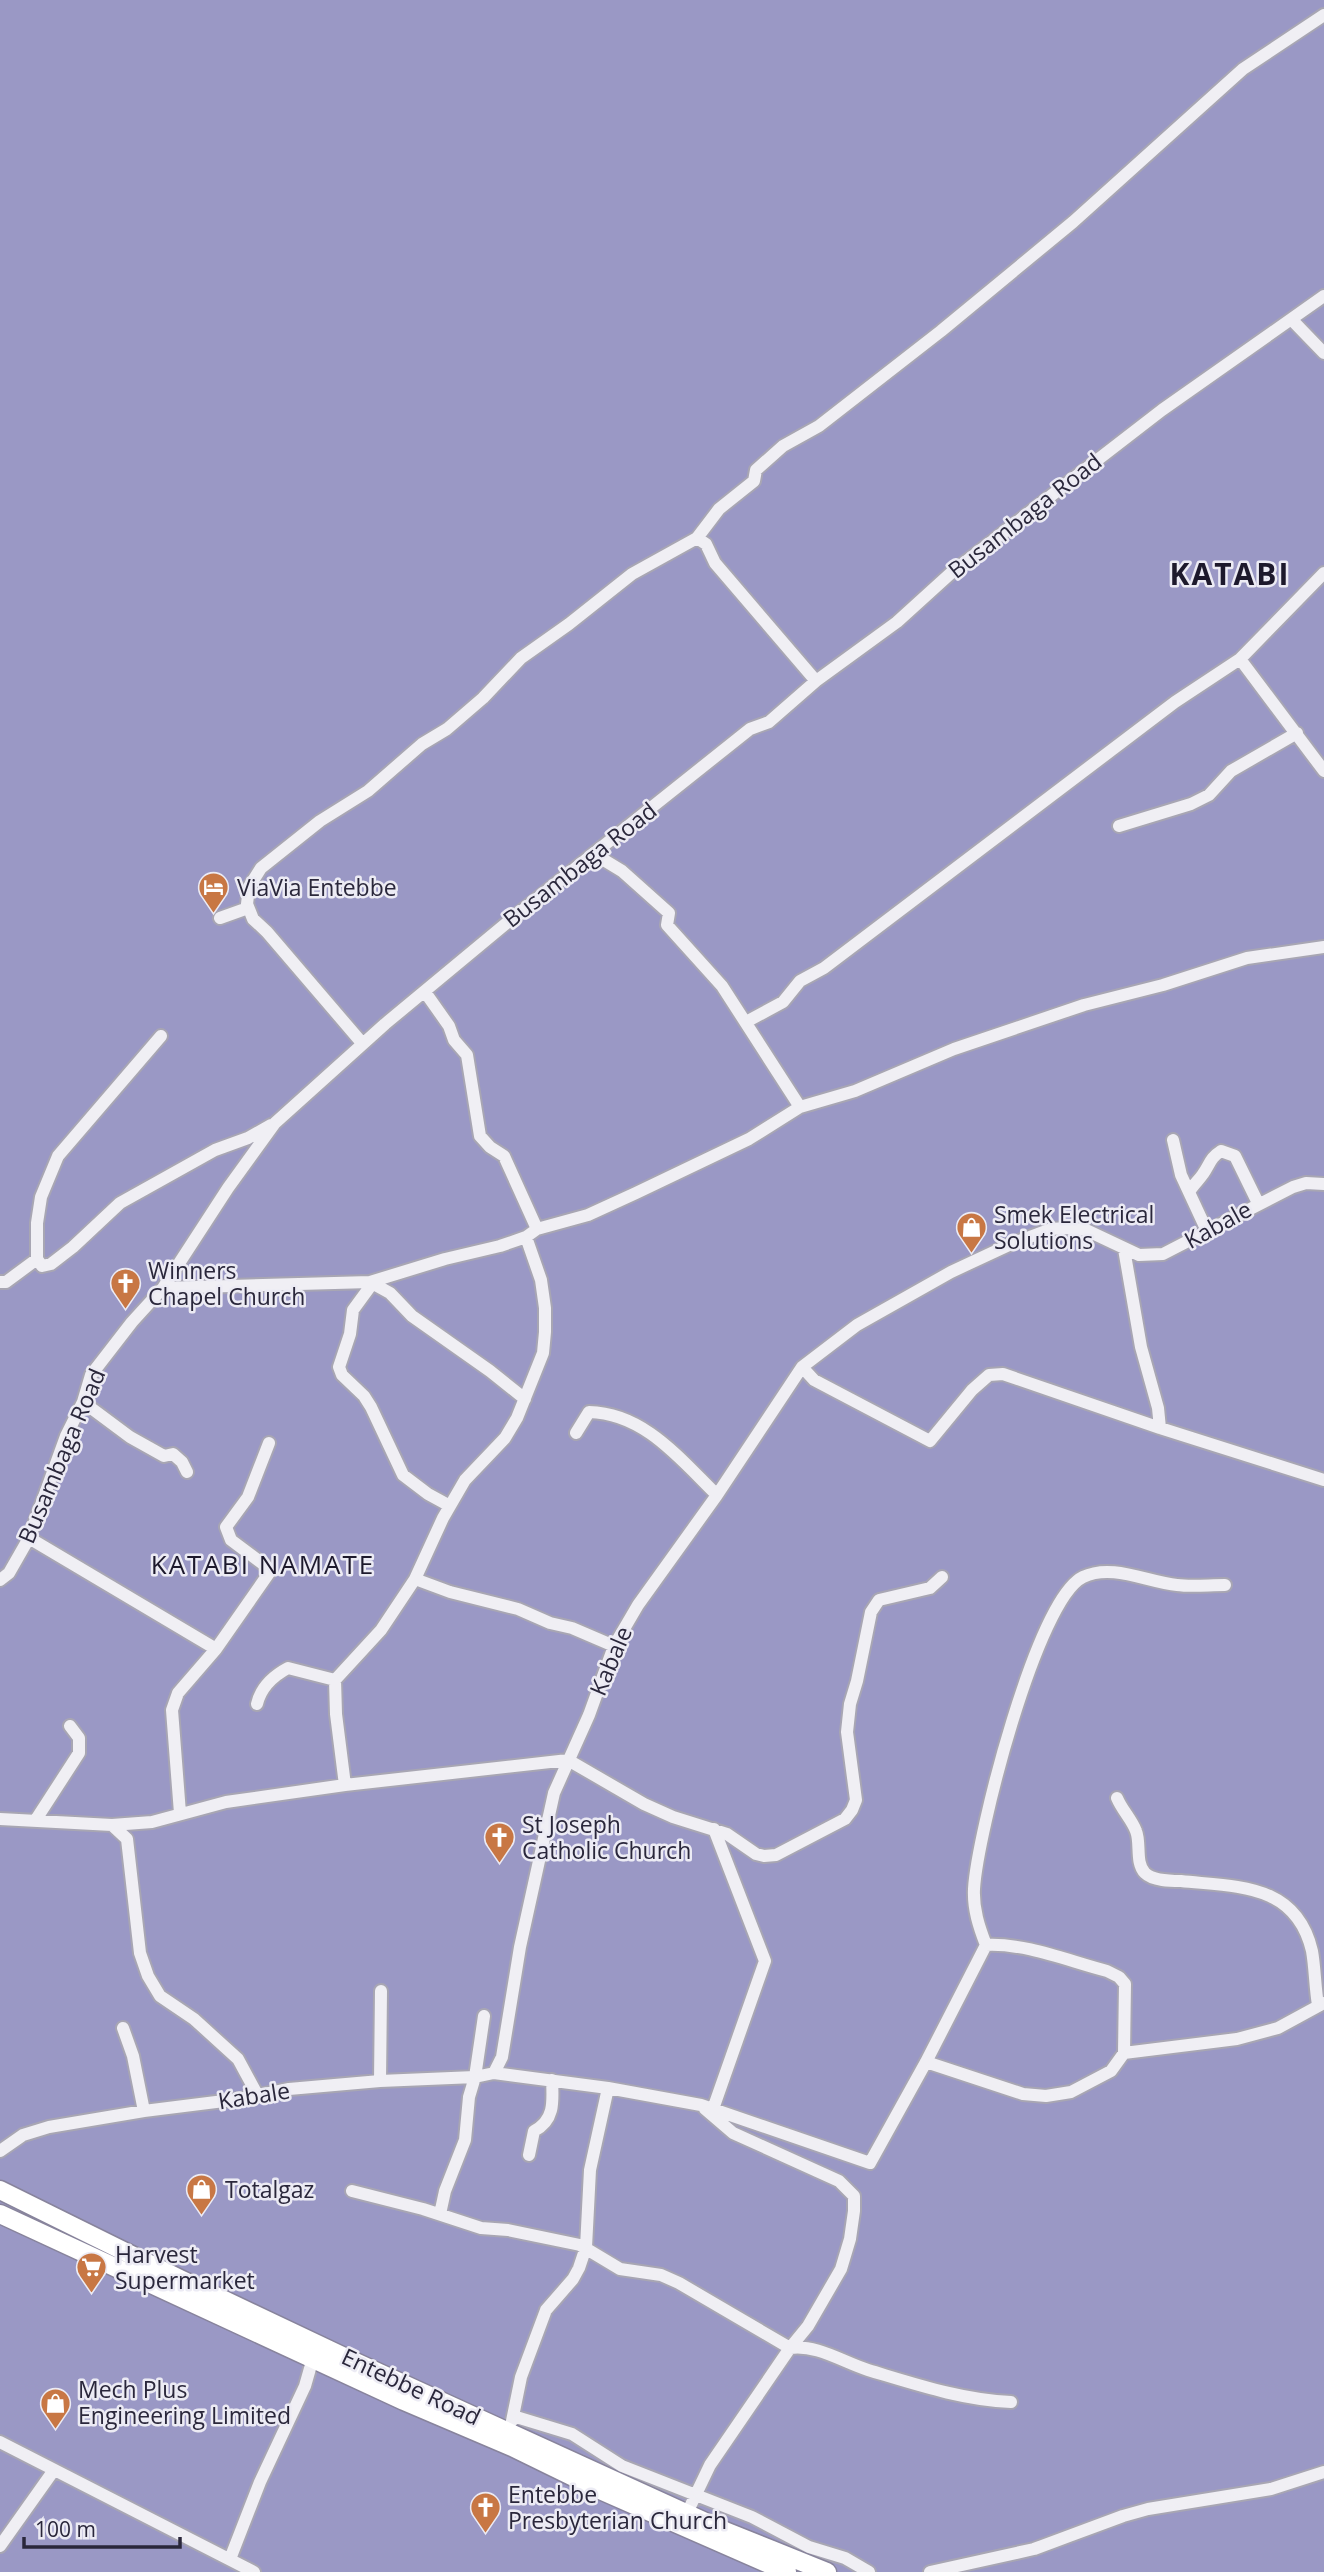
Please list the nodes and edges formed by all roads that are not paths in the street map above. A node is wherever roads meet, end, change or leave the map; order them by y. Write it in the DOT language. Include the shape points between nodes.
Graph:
graph roads {
  1 [pos="1324,15"];
  2 [pos="1324,296"];
  3 [pos="1292,320"];
  4 [pos="1324,353"];
  5 [pos="697,538"];
  6 [pos="1324,573"];
  7 [pos="1240,659"];
  8 [pos="816,681"];
  9 [pos="1297,733"];
  10 [pos="1324,771"];
  11 [pos="1119,826"];
  12 [pos="594,854"];
  13 [pos="248,908"];
  14 [pos="220,918"];
  15 [pos="1324,947"];
  16 [pos="425,992"];
  17 [pos="746,1022"];
  18 [pos="161,1035"];
  19 [pos="362,1043"];
  20 [pos="800,1107"];
  21 [pos="275,1123"];
  22 [pos="1173,1140"];
  23 [pos="1324,1184"];
  24 [pos="1189,1192"];
  25 [pos="1258,1203"];
  26 [pos="537,1229"];
  27 [pos="1207,1231"];
  28 [pos="526,1237"];
  29 [pos="1124,1249"];
  30 [pos="37,1259"];
  31 [pos="0,1282"];
  32 [pos="371,1283"];
  33 [pos="163,1288"];
  34 [pos="802,1367"];
  35 [pos="524,1399"];
  36 [pos="83,1402"];
  37 [pos="1160,1428"];
  38 [pos="576,1433"];
  39 [pos="269,1443"];
  40 [pos="187,1472"];
  41 [pos="1324,1480"];
  42 [pos="717,1495"];
  43 [pos="450,1506"];
  44 [pos="29,1538"];
  45 [pos="942,1577"];
  46 [pos="415,1579"];
  47 [pos="0,1580"];
  48 [pos="1224,1585"];
  49 [pos="614,1646"];
  50 [pos="216,1649"];
  51 [pos="335,1680"];
  52 [pos="257,1704"];
  53 [pos="71,1726"];
  54 [pos="568,1760"];
  55 [pos="345,1785"];
  56 [pos="1117,1798"];
  57 [pos="180,1813"];
  58 [pos="0,1819"];
  59 [pos="35,1821"];
  60 [pos="152,1822"];
  61 [pos="112,1825"];
  62 [pos="714,1829"];
  63 [pos="131,1864"];
  64 [pos="986,1945"];
  65 [pos="381,1991"];
  66 [pos="1321,2004"];
  67 [pos="484,2016"];
  68 [pos="123,2028"];
  69 [pos="1124,2053"];
  70 [pos="926,2062"];
  71 [pos="494,2073"];
  72 [pos="475,2077"];
  73 [pos="552,2080"];
  74 [pos="380,2081"];
  75 [pos="608,2088"];
  76 [pos="257,2096"];
  77 [pos="707,2107"];
  78 [pos="144,2111"];
  79 [pos="0,2151"];
  80 [pos="529,2155"];
  81 [pos="0,2190"];
  82 [pos="352,2192"];
  83 [pos="0,2214"];
  84 [pos="440,2214"];
  85 [pos="586,2247"];
  86 [pos="790,2348"];
  87 [pos="313,2358"];
  88 [pos="1011,2402"];
  89 [pos="512,2424"];
  90 [pos="0,2442"];
  91 [pos="54,2470"];
  92 [pos="1324,2472"];
  93 [pos="696,2494"];
  94 [pos="687,2512"];
  95 [pos="0,2546"];
  96 [pos="230,2559"];
  97 [pos="254,2572"];
  98 [pos="787,2572"];
  99 [pos="827,2572"];
  100 [pos="869,2572"];
  101 [pos="930,2572"];
  1 -- 5 [label="street" via="1243,69 1073,222 941,331 819,426 783,446 756,470 754,481 719,509"];
  2 -- 3 [label="street, Busambaga Road"];
  3 -- 4 [label="street"];
  3 -- 8 [label="street, Busambaga Road" via="1162,410"];
  5 -- 8 [label="street"];
  5 -- 13 [label="street" via="632,575 520,658 447,729 283,849 261,868 249,887"];
  6 -- 7 [label="street"];
  7 -- 9 [label="street"];
  7 -- 17 [label="street" via="1175,702 824,968 800,981 783,1002"];
  8 -- 12 [label="street, Busambaga Road"];
  9 -- 10 [label="street"];
  9 -- 11 [label="street" via="1231,771 1209,795"];
  12 -- 16 [label="street, Busambaga Road"];
  12 -- 17 [label="street" via="622,871 669,913 667,925 722,986"];
  13 -- 14 [label="street"];
  13 -- 19 [label="street"];
  15 -- 20 [label="street" via="1247,958 1084,1005 954,1049 855,1091"];
  16 -- 19 [label="street, Busambaga Road"];
  16 -- 26 [label="street" via="467,1055 480,1136 504,1156"];
  17 -- 20 [label="street"];
  18 -- 30 [label="street" via="58,1156 41,1197"];
  19 -- 21 [label="street, Busambaga Road"];
  20 -- 26 [label="street" via="749,1139 636,1193 588,1215"];
  21 -- 30 [label="street" via="215,1150 120,1203 51,1264 42,1266"];
  21 -- 33 [label="street, Busambaga Road"];
  22 -- 24 [label="street"];
  23 -- 25 [label="street, Kabale" via="1306,1183"];
  24 -- 25 [label="street" via="1212,1157 1221,1152 1235,1156"];
  24 -- 27 [label="street"];
  25 -- 27 [label="street, Kabale"];
  26 -- 28 [label="street"];
  27 -- 29 [label="street, Kabale" via="1163,1254 1139,1255"];
  28 -- 32 [label="street"];
  28 -- 35 [label="street" via="545,1308 543,1353"];
  29 -- 34 [label="street, Kabale" via="1086,1230 1051,1229 939,1279 857,1325"];
  29 -- 37 [label="street"];
  30 -- 31 [label="street"];
  32 -- 33 [label="street"];
  32 -- 35 [label="street" via="390,1293 412,1317"];
  32 -- 43 [label="street" via="353,1310 339,1367 372,1407 403,1475"];
  33 -- 36 [label="street, Busambaga Road" via="91,1375"];
  34 -- 37 [label="street" via="814,1380 930,1441 972,1390 989,1375 1003,1374"];
  34 -- 42 [label="street, Kabale"];
  35 -- 43 [label="street" via="505,1438 465,1480"];
  36 -- 40 [label="street" via="152,1450 164,1456 173,1454"];
  36 -- 44 [label="street, Busambaga Road"];
  37 -- 41 [label="street"];
  38 -- 42 [label="street" via="589,1412 633,1422 655,1435"];
  39 -- 50 [label="street" via="248,1497 226,1527 231,1540 269,1573"];
  42 -- 49 [label="street, Kabale"];
  43 -- 46 [label="street"];
  44 -- 47 [label="street, Busambaga Road"];
  44 -- 50 [label="street"];
  45 -- 62 [label="street" via="930,1588 879,1600 871,1612 850,1704 847,1732 856,1800 845,1819 776,1855 764,1856"];
  46 -- 49 [label="street" via="518,1609"];
  46 -- 51 [label="street" via="381,1630"];
  48 -- 64 [label="street" via="1181,1586 1121,1573 1085,1576 1070,1584 1041,1640 1012,1721 990,1805 974,1889 976,1918"];
  49 -- 54 [label="street, Kabale"];
  50 -- 57 [label="street" via="178,1693 172,1710"];
  51 -- 52 [label="street" via="288,1668 274,1675"];
  51 -- 55 [label="street"];
  53 -- 59 [label="street" via="79,1738 79,1753"];
  54 -- 55 [label="street"];
  54 -- 62 [label="street" via="644,1804"];
  54 -- 71 [label="street, Kabale" via="546,1825 502,2057"];
  55 -- 57 [label="street"];
  56 -- 66 [label="street" via="1136,1832 1145,1873 1264,1891 1285,1906 1300,1923 1311,1948"];
  57 -- 60 [label="street"];
  58 -- 59 [label="street"];
  59 -- 61 [label="street"];
  60 -- 61 [label="street"];
  60 -- 63 [label="street" via="135,1839"];
  61 -- 63 [label="street" via="127,1839"];
  62 -- 77 [label="street" via="765,1961"];
  63 -- 76 [label="street" via="133,1906 148,1976 160,1996 238,2059"];
  64 -- 69 [label="street" via="1023,1948 1119,1977 1125,1983"];
  64 -- 70 [label="street"];
  65 -- 74 [label="street"];
  66 -- 69 [label="street" via="1278,2028 1237,2039"];
  67 -- 72 [label="street"];
  68 -- 78 [label="street"];
  69 -- 70 [label="street" via="1111,2071 1071,2092 1046,2096 1001,2088"];
  70 -- 77 [label="street" via="870,2163"];
  71 -- 72 [label="street, Kabale"];
  71 -- 73 [label="street"];
  72 -- 74 [label="street, Kabale"];
  72 -- 84 [label="street" via="466,2140"];
  73 -- 75 [label="street"];
  73 -- 80 [label="street" via="549,2120 534,2132"];
  74 -- 76 [label="street, Kabale"];
  75 -- 77 [label="street"];
  75 -- 85 [label="street" via="590,2169"];
  76 -- 78 [label="street, Kabale"];
  77 -- 86 [label="street" via="733,2133 839,2181 854,2196 855,2211 841,2269"];
  78 -- 79 [label="street, Kabale" via="50,2127 23,2135"];
  81 -- 89 [label="highway, Entebbe Road" via="180,2279"];
  82 -- 84 [label="street"];
  83 -- 87 [label="highway, Entebbe Road"];
  84 -- 85 [label="street" via="481,2228"];
  85 -- 86 [label="street" via="620,2269 661,2275 678,2283"];
  85 -- 89 [label="street" via="573,2279 546,2309 521,2377"];
  86 -- 88 [label="street" via="808,2347 867,2370 954,2394"];
  86 -- 93 [label="street" via="710,2465"];
  87 -- 96 [label="street"];
  87 -- 98 [label="highway, Entebbe Road"];
  89 -- 93 [label="street" via="572,2434 622,2466"];
  89 -- 94 [label="highway, Entebbe Road"];
  90 -- 91 [label="street"];
  91 -- 95 [label="street"];
  91 -- 96 [label="street"];
  92 -- 101 [label="street" via="1270,2489 1149,2509 1034,2549"];
  93 -- 94 [label="street"];
  93 -- 100 [label="street"];
  94 -- 99 [label="highway, Entebbe Road"];
  96 -- 97 [label="street"];
}
